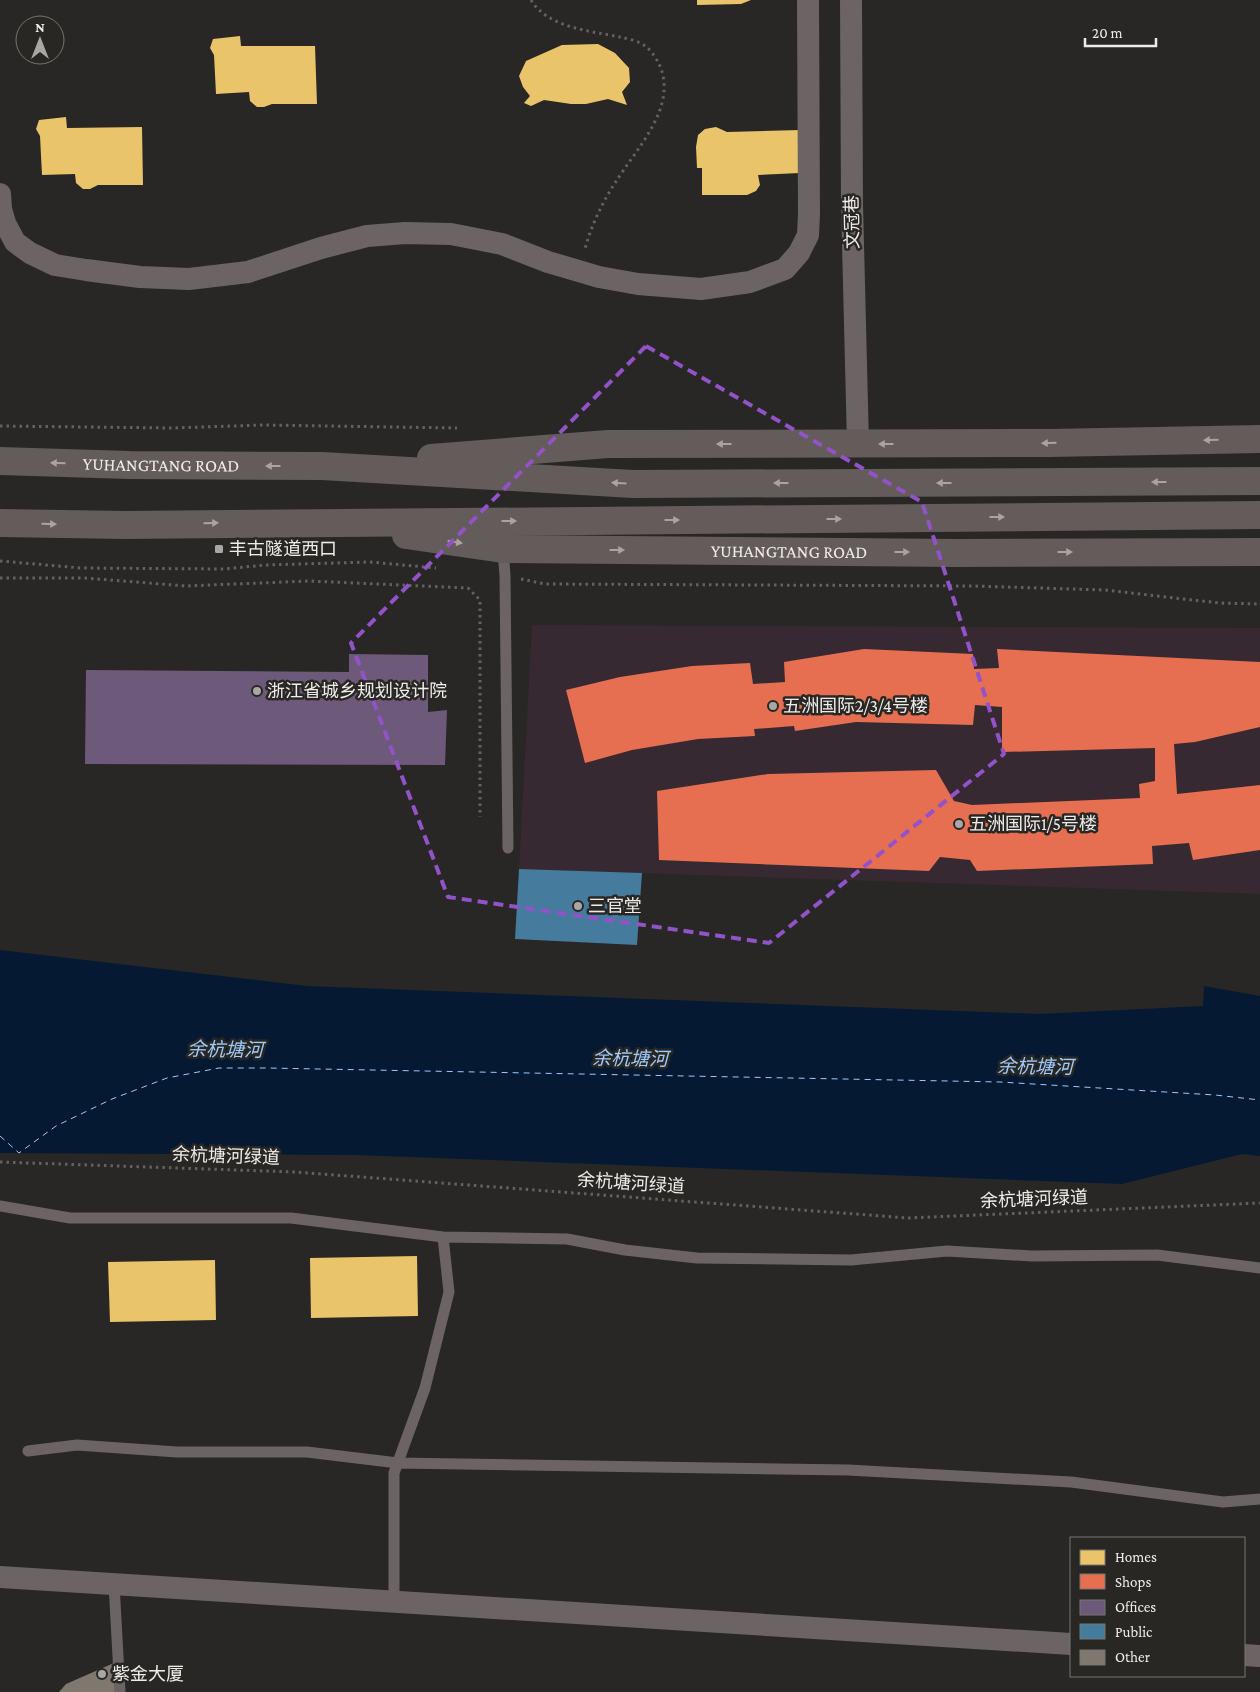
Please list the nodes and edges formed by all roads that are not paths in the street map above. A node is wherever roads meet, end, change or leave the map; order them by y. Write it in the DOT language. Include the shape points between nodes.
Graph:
graph roads {
  1 [pos="808,0"];
  2 [pos="851,0"];
  3 [pos="0,194"];
  4 [pos="1260,439"];
  5 [pos="858,444"];
  6 [pos="0,461"];
  7 [pos="322,466"];
  8 [pos="1260,482"];
  9 [pos="1260,516"];
  10 [pos="320,522"];
  11 [pos="0,523"];
  12 [pos="503,549"];
  13 [pos="1260,552"];
  14 [pos="508,848"];
  15 [pos="0,1206"];
  16 [pos="443,1237"];
  17 [pos="1260,1268"];
  18 [pos="28,1451"];
  19 [pos="398,1462"];
  20 [pos="1260,1499"];
  21 [pos="0,1577"];
  22 [pos="114,1584"];
  23 [pos="394,1602"];
  24 [pos="1070,1644"];
  25 [pos="1245,1655"];
  26 [pos="1260,1656"];
  27 [pos="120,1692"];
  1 -- 3 [label="street" via="808,235 800,253 785,269 750,282 701,289 638,284 599,277 502,244 451,234 405,233 367,236 248,272 189,279 140,277 55,264 30,253 15,242 5,223"];
  2 -- 5 [label="street, 文冠巷"];
  4 -- 5 [label="main road, YUHANGTANG ROAD, one-way"];
  5 -- 7 [label="main road, YUHANGTANG ROAD, one-way" via="608,444"];
  7 -- 6 [label="main road, YUHANGTANG ROAD, one-way"];
  8 -- 7 [label="main road, YUHANGTANG ROAD, one-way" via="633,484"];
  10 -- 9 [label="main road, YUHANGTANG ROAD, one-way"];
  11 -- 10 [label="main road, YUHANGTANG ROAD, one-way"];
  10 -- 12 [label="main road, YUHANGTANG ROAD, one-way"];
  12 -- 13 [label="main road, YUHANGTANG ROAD, one-way"];
  12 -- 14 [label="lane"];
  15 -- 16 [label="lane" via="70,1218 291,1218"];
  16 -- 17 [label="lane" via="567,1239 697,1258 850,1260 947,1251 1032,1256 1157,1254"];
  16 -- 19 [label="lane" via="449,1292 425,1388"];
  18 -- 19 [label="lane" via="77,1445 177,1452 307,1452"];
  19 -- 20 [label="lane" via="848,1470 1071,1482 1223,1502"];
  19 -- 23 [label="lane" via="394,1473"];
  21 -- 22 [label="street"];
  22 -- 23 [label="street"];
  22 -- 27 [label="lane"];
  23 -- 24 [label="street"];
  25 -- 26 [label="street"];
}
